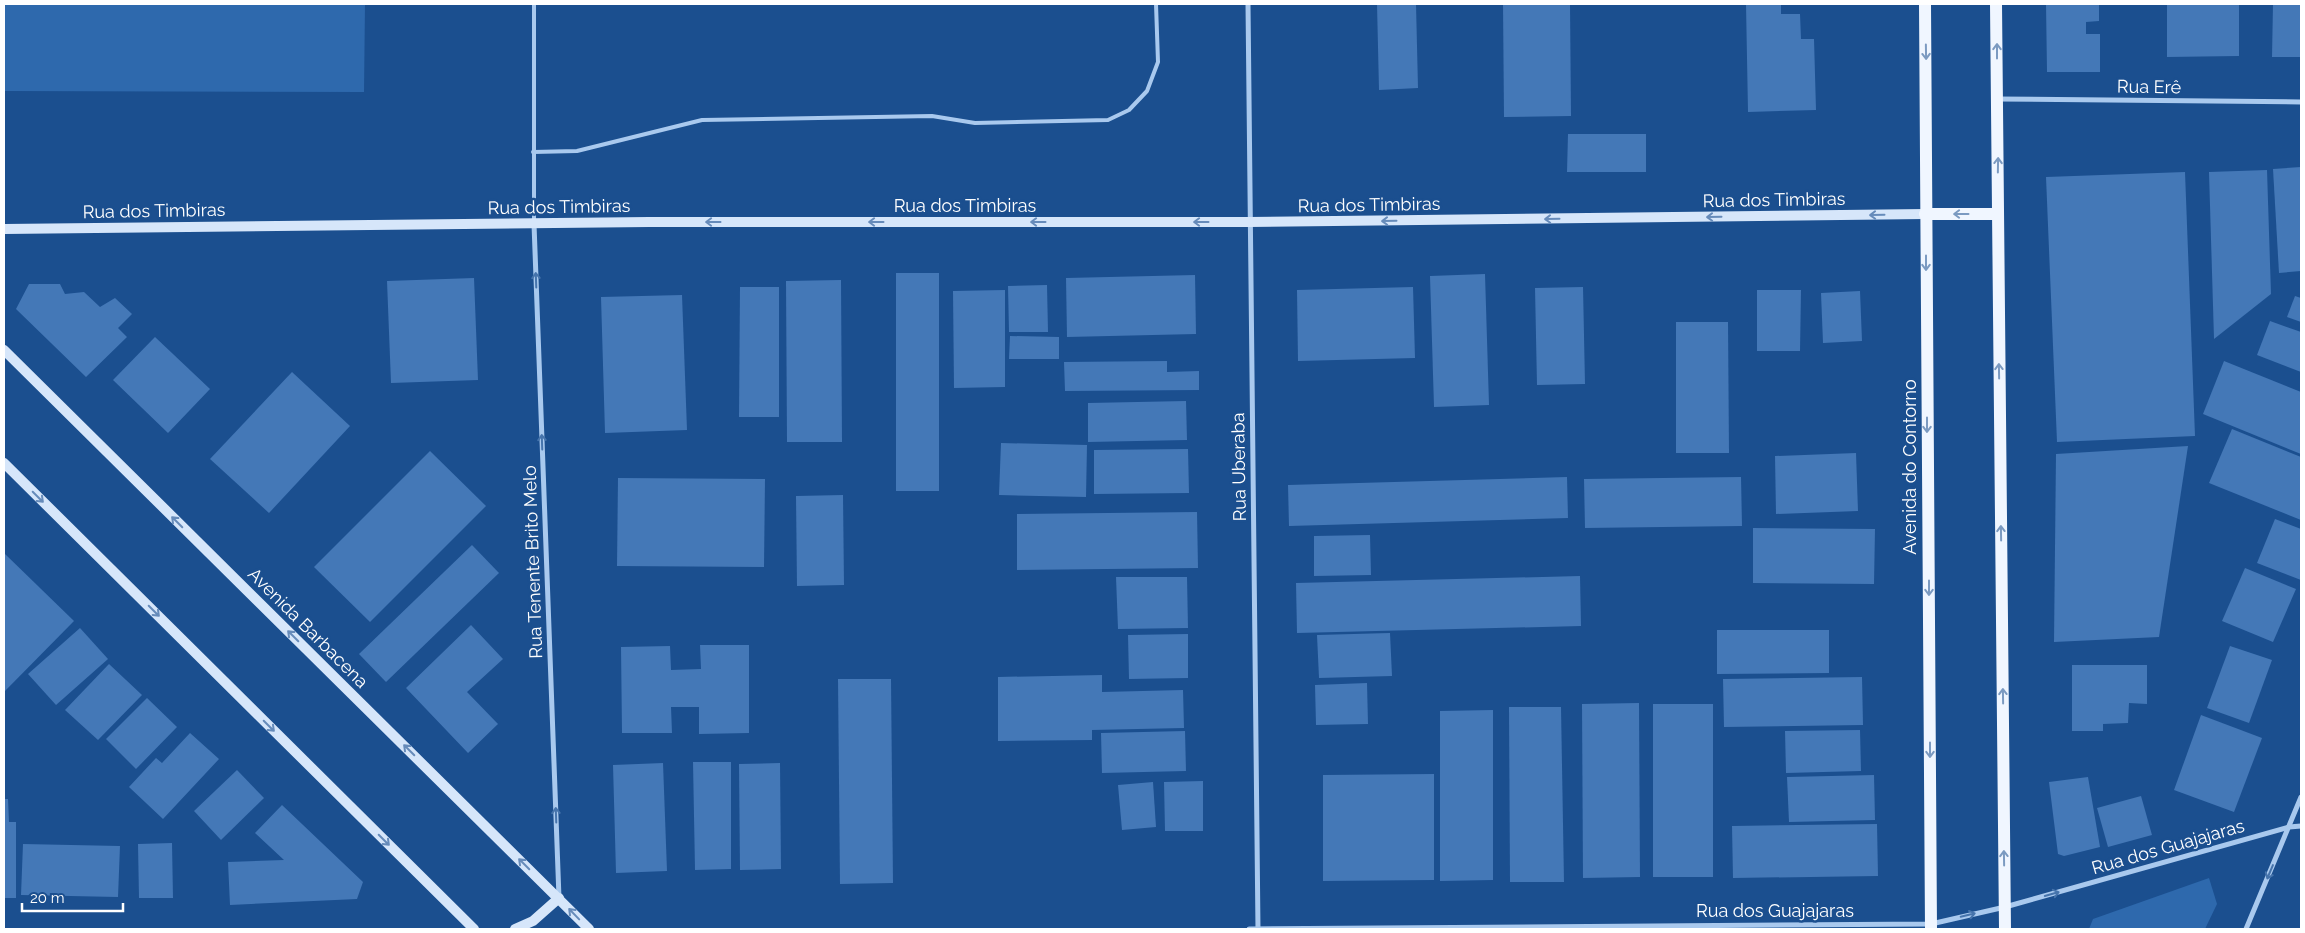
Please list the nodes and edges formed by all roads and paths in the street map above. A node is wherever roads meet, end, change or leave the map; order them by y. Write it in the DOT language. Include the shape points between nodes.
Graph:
graph roads {
  1 [pos="534,4"];
  2 [pos="1156,4"];
  3 [pos="1248,4"];
  4 [pos="1925,4"];
  5 [pos="1996,4"];
  6 [pos="1997,99"];
  7 [pos="2301,102"];
  8 [pos="533,152"];
  9 [pos="1925,214"];
  10 [pos="1997,214"];
  11 [pos="1249,222"];
  12 [pos="534,224"];
  13 [pos="4,229"];
  14 [pos="4,350"];
  15 [pos="4,463"];
  16 [pos="2301,797"];
  17 [pos="2301,826"];
  18 [pos="2289,827"];
  19 [pos="559,898"];
  20 [pos="2005,907"];
  21 [pos="1931,927"];
  22 [pos="474,929"];
  23 [pos="515,929"];
  24 [pos="589,929"];
  25 [pos="1250,929"];
  26 [pos="1258,929"];
  27 [pos="2005,929"];
  28 [pos="2246,929"];
  1 -- 8 [label="lane"];
  2 -- 8 [label="lane" via="1158,62 1147,91 1129,110 1108,120 975,123 932,116 702,120 577,151"];
  3 -- 11 [label="street, Rua Uberaba"];
  4 -- 9 [label="main road, Avenida do Contorno, one-way" via="1928,131"];
  6 -- 5 [label="main road, one-way"];
  6 -- 7 [label="street, Rua Erê"];
  10 -- 6 [label="main road, one-way"];
  8 -- 12 [label="lane"];
  10 -- 9 [label="main road, one-way"];
  9 -- 11 [label="street, Rua dos Timbiras, one-way"];
  9 -- 21 [label="main road, Avenida do Contorno, one-way"];
  20 -- 10 [label="main road, one-way"];
  11 -- 12 [label="street, Rua dos Timbiras, one-way"];
  11 -- 26 [label="street, Rua Uberaba"];
  12 -- 13 [label="street, Rua dos Timbiras"];
  19 -- 12 [label="street, Rua Tenente Brito Melo, one-way"];
  19 -- 14 [label="street, Avenida Barbacena, one-way"];
  15 -- 22 [label="street, one-way"];
  16 -- 18 [label="street"];
  17 -- 18 [label="street, Rua dos Guajajaras"];
  20 -- 18 [label="street, Rua dos Guajajaras, one-way"];
  18 -- 28 [label="street, one-way"];
  19 -- 23 [label="street" via="534,922"];
  24 -- 19 [label="street, Avenida Barbacena, one-way"];
  21 -- 20 [label="street, Rua dos Guajajaras, one-way"];
  20 -- 27 [label="main road"];
  21 -- 26 [label="street, Rua dos Guajajaras"];
  25 -- 26 [label="street, Rua dos Guajajaras"];
}
